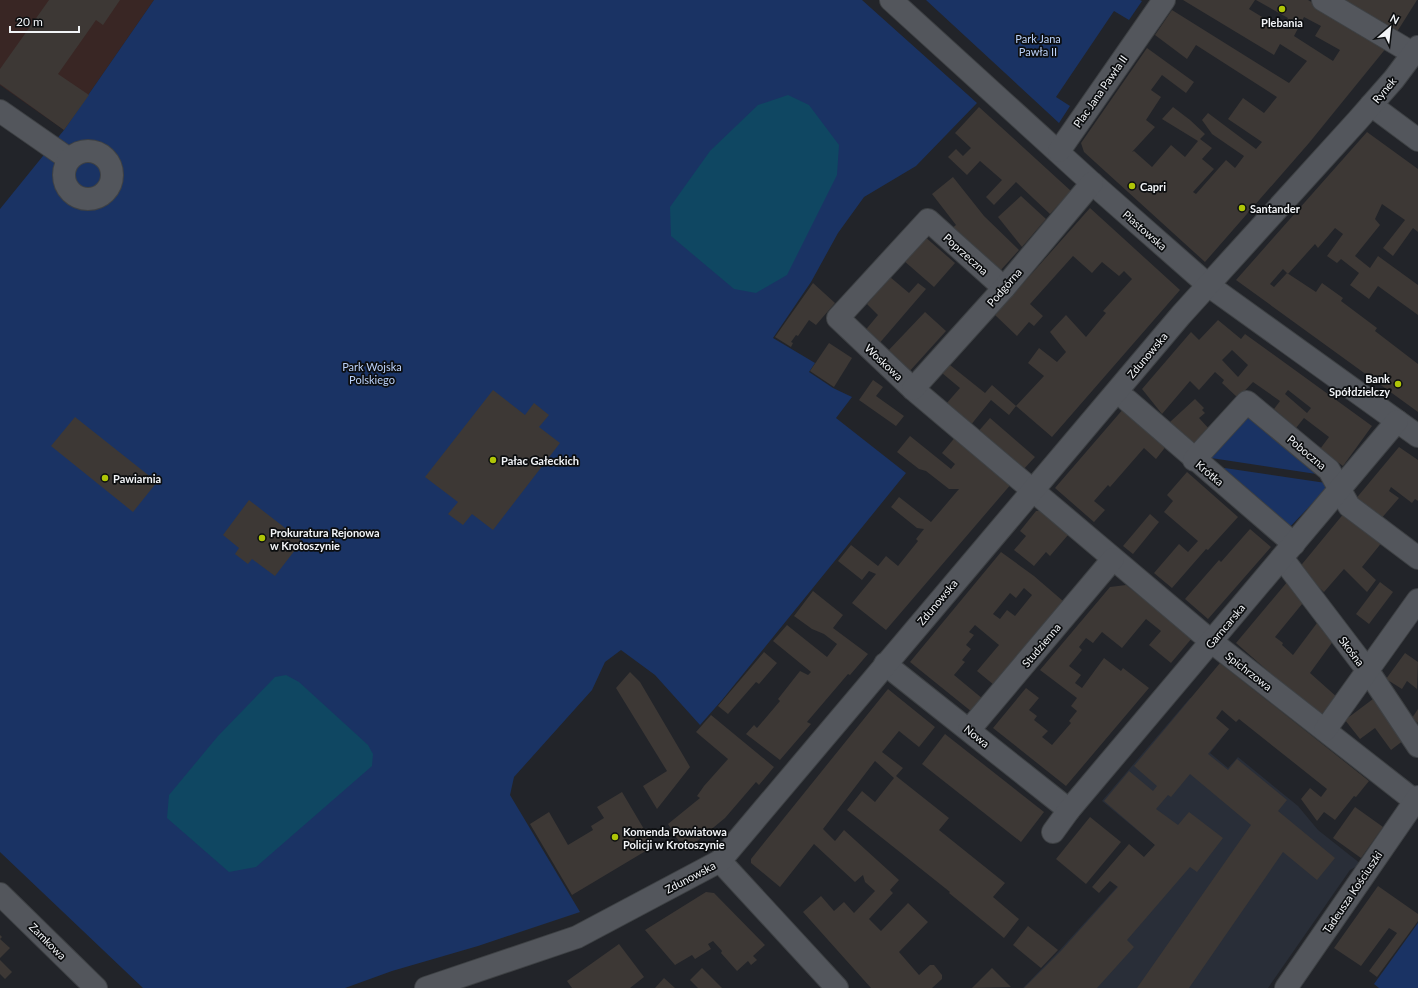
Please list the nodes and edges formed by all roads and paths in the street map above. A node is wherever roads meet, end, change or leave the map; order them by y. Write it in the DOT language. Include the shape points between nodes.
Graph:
graph roads {
  1 [pos="891,0"];
  2 [pos="1164,0"];
  3 [pos="1323,0"];
  4 [pos="1416,50"];
  5 [pos="1371,105"];
  6 [pos="0,111"];
  7 [pos="1418,140"];
  8 [pos="1059,151"];
  9 [pos="69,159"];
  10 [pos="1092,183"];
  11 [pos="928,220"];
  12 [pos="1208,285"];
  13 [pos="1004,288"];
  14 [pos="913,389"];
  15 [pos="1127,400"];
  16 [pos="1412,429"];
  17 [pos="1194,460"];
  18 [pos="1033,489"];
  19 [pos="1340,489"];
  20 [pos="1288,551"];
  21 [pos="1418,558"];
  22 [pos="1113,559"];
  23 [pos="1418,600"];
  24 [pos="1212,642"];
  25 [pos="885,664"];
  26 [pos="1368,671"];
  27 [pos="969,730"];
  28 [pos="1325,730"];
  29 [pos="1418,746"];
  30 [pos="1417,799"];
  31 [pos="1069,810"];
  32 [pos="1053,832"];
  33 [pos="720,861"];
  34 [pos="0,894"];
  35 [pos="455,983"];
  36 [pos="96,988"];
  37 [pos="426,988"];
  38 [pos="837,988"];
  39 [pos="1286,988"];
  1 -- 8 [label="street, Piastowska"];
  2 -- 8 [label="street, Plac Jana Pawła II"];
  3 -- 4 [label="street"];
  4 -- 5 [label="street, Rynek"];
  5 -- 7 [label="street, Rynek"];
  5 -- 12 [label="street, Zdunowska"];
  6 -- 9 [label="street"];
  8 -- 10 [label="street, Piastowska"];
  10 -- 12 [label="street, Piastowska"];
  10 -- 13 [label="street, Podgórna"];
  11 -- 13 [label="street, Poprzeczna"];
  11 -- 14 [label="street, Woskowa" via="838,318"];
  12 -- 16 [label="street, Piastowska"];
  12 -- 18 [label="street, Zdunowska"];
  13 -- 14 [label="street, Podgórna"];
  14 -- 18 [label="street, Woskowa"];
  15 -- 17 [label="street, Krótka"];
  16 -- 19 [label="street, Garncarska"];
  17 -- 19 [label="street, Poboczna" via="1247,402 1329,470"];
  17 -- 20 [label="street, Krótka"];
  18 -- 22 [label="street, Spichrzowa"];
  18 -- 25 [label="street, Zdunowska"];
  19 -- 20 [label="street, Garncarska"];
  19 -- 21 [label="street, Poboczna" via="1349,506"];
  20 -- 24 [label="street, Garncarska"];
  20 -- 26 [label="street, Skośna"];
  22 -- 24 [label="street, Spichrzowa"];
  22 -- 27 [label="street, Studzienna"];
  23 -- 26 [label="street"];
  24 -- 28 [label="street, Spichrzowa"];
  24 -- 31 [label="street, Garncarska"];
  25 -- 27 [label="street, Nowa"];
  25 -- 33 [label="street, Zdunowska"];
  26 -- 28 [label="street"];
  26 -- 29 [label="street, Skośna"];
  27 -- 31 [label="street, Nowa"];
  28 -- 30 [label="street, Spichrzowa"];
  30 -- 39 [label="street, Tadeusza Kościuszki"];
  31 -- 32 [label="street, Garncarska"];
  33 -- 35 [label="street, Zdunowska" via="577,937"];
  33 -- 38 [label="street"];
  34 -- 36 [label="street, Zamkowa"];
  35 -- 37 [label="street, Zdunowska"];
}
